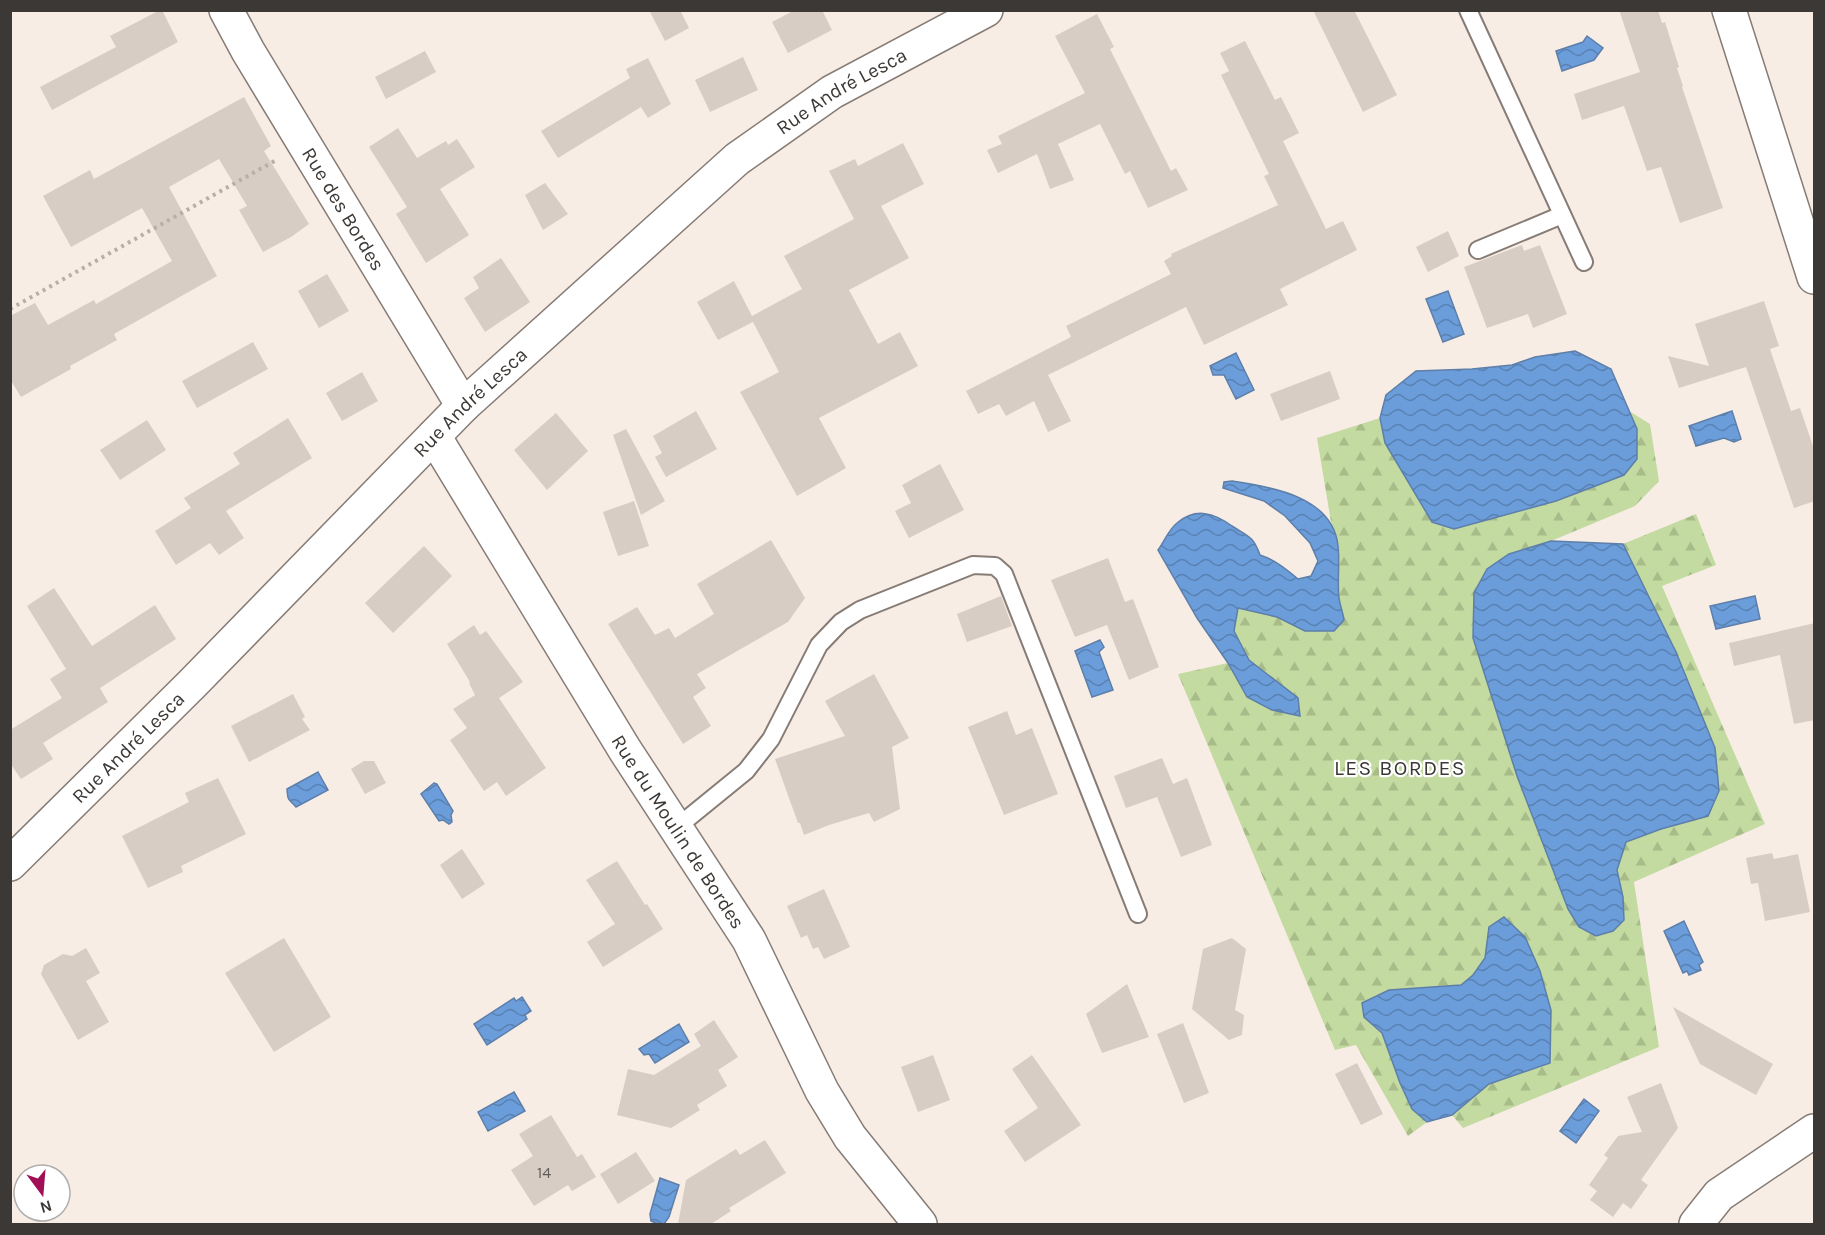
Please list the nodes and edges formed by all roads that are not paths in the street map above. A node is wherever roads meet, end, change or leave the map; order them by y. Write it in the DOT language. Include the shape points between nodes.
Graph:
graph roads {
  1 [pos="226,10"];
  2 [pos="986,10"];
  3 [pos="1468,10"];
  4 [pos="1729,10"];
  5 [pos="1562,215"];
  6 [pos="1478,250"];
  7 [pos="1584,262"];
  8 [pos="1815,277"];
  9 [pos="463,406"];
  10 [pos="434,436"];
  11 [pos="676,828"];
  12 [pos="10,864"];
  13 [pos="1138,914"];
  14 [pos="1815,1131"];
  15 [pos="920,1224"];
  16 [pos="1696,1224"];
  1 -- 9 [label="street, Rue des Bordes"];
  2 -- 9 [label="street, Rue André Lesca" via="832,92 737,159"];
  3 -- 5 [label="lane"];
  4 -- 8 [label="street"];
  5 -- 6 [label="lane"];
  5 -- 7 [label="lane"];
  9 -- 10 [label="street, Rue André Lesca"];
  10 -- 11 [label="street, Rue du Moulin de Bordes"];
  10 -- 12 [label="street, Rue André Lesca"];
  11 -- 13 [label="lane" via="746,771 771,738 819,645 841,622 860,610 973,565 995,567 1004,574"];
  11 -- 15 [label="street, Rue du Moulin de Bordes" via="749,940 822,1091 850,1137"];
  14 -- 16 [label="street" via="1719,1195"];
}
